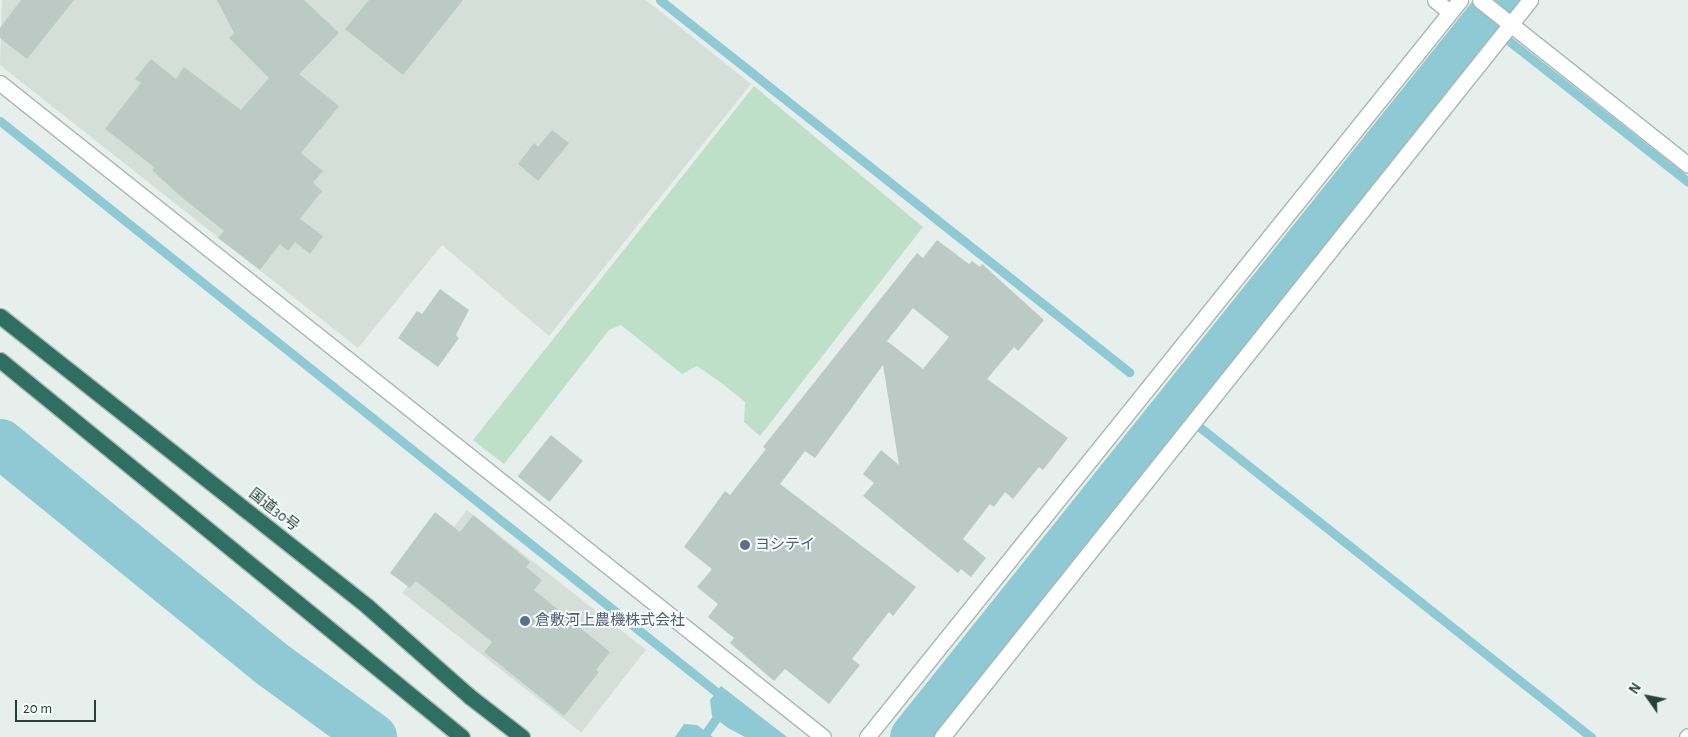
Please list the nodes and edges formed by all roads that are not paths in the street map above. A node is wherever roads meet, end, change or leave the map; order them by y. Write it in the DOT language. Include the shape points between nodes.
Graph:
graph roads {
  1 [pos="1435,0"];
  2 [pos="1530,0"];
  3 [pos="1483,2"];
  4 [pos="1455,6"];
  5 [pos="1504,28"];
  6 [pos="0,83"];
  7 [pos="1688,165"];
  8 [pos="0,316"];
  9 [pos="0,360"];
  10 [pos="462,737"];
  11 [pos="522,737"];
  12 [pos="823,737"];
  13 [pos="867,737"];
  14 [pos="942,737"];
  1 -- 4 [label="street"];
  2 -- 5 [label="street"];
  3 -- 5 [label="street"];
  4 -- 13 [label="street"];
  5 -- 7 [label="street"];
  5 -- 14 [label="street"];
  6 -- 12 [label="street"];
  8 -- 11 [label="highway, 国道30号" via="367,606 469,696"];
  9 -- 10 [label="highway"];
}
